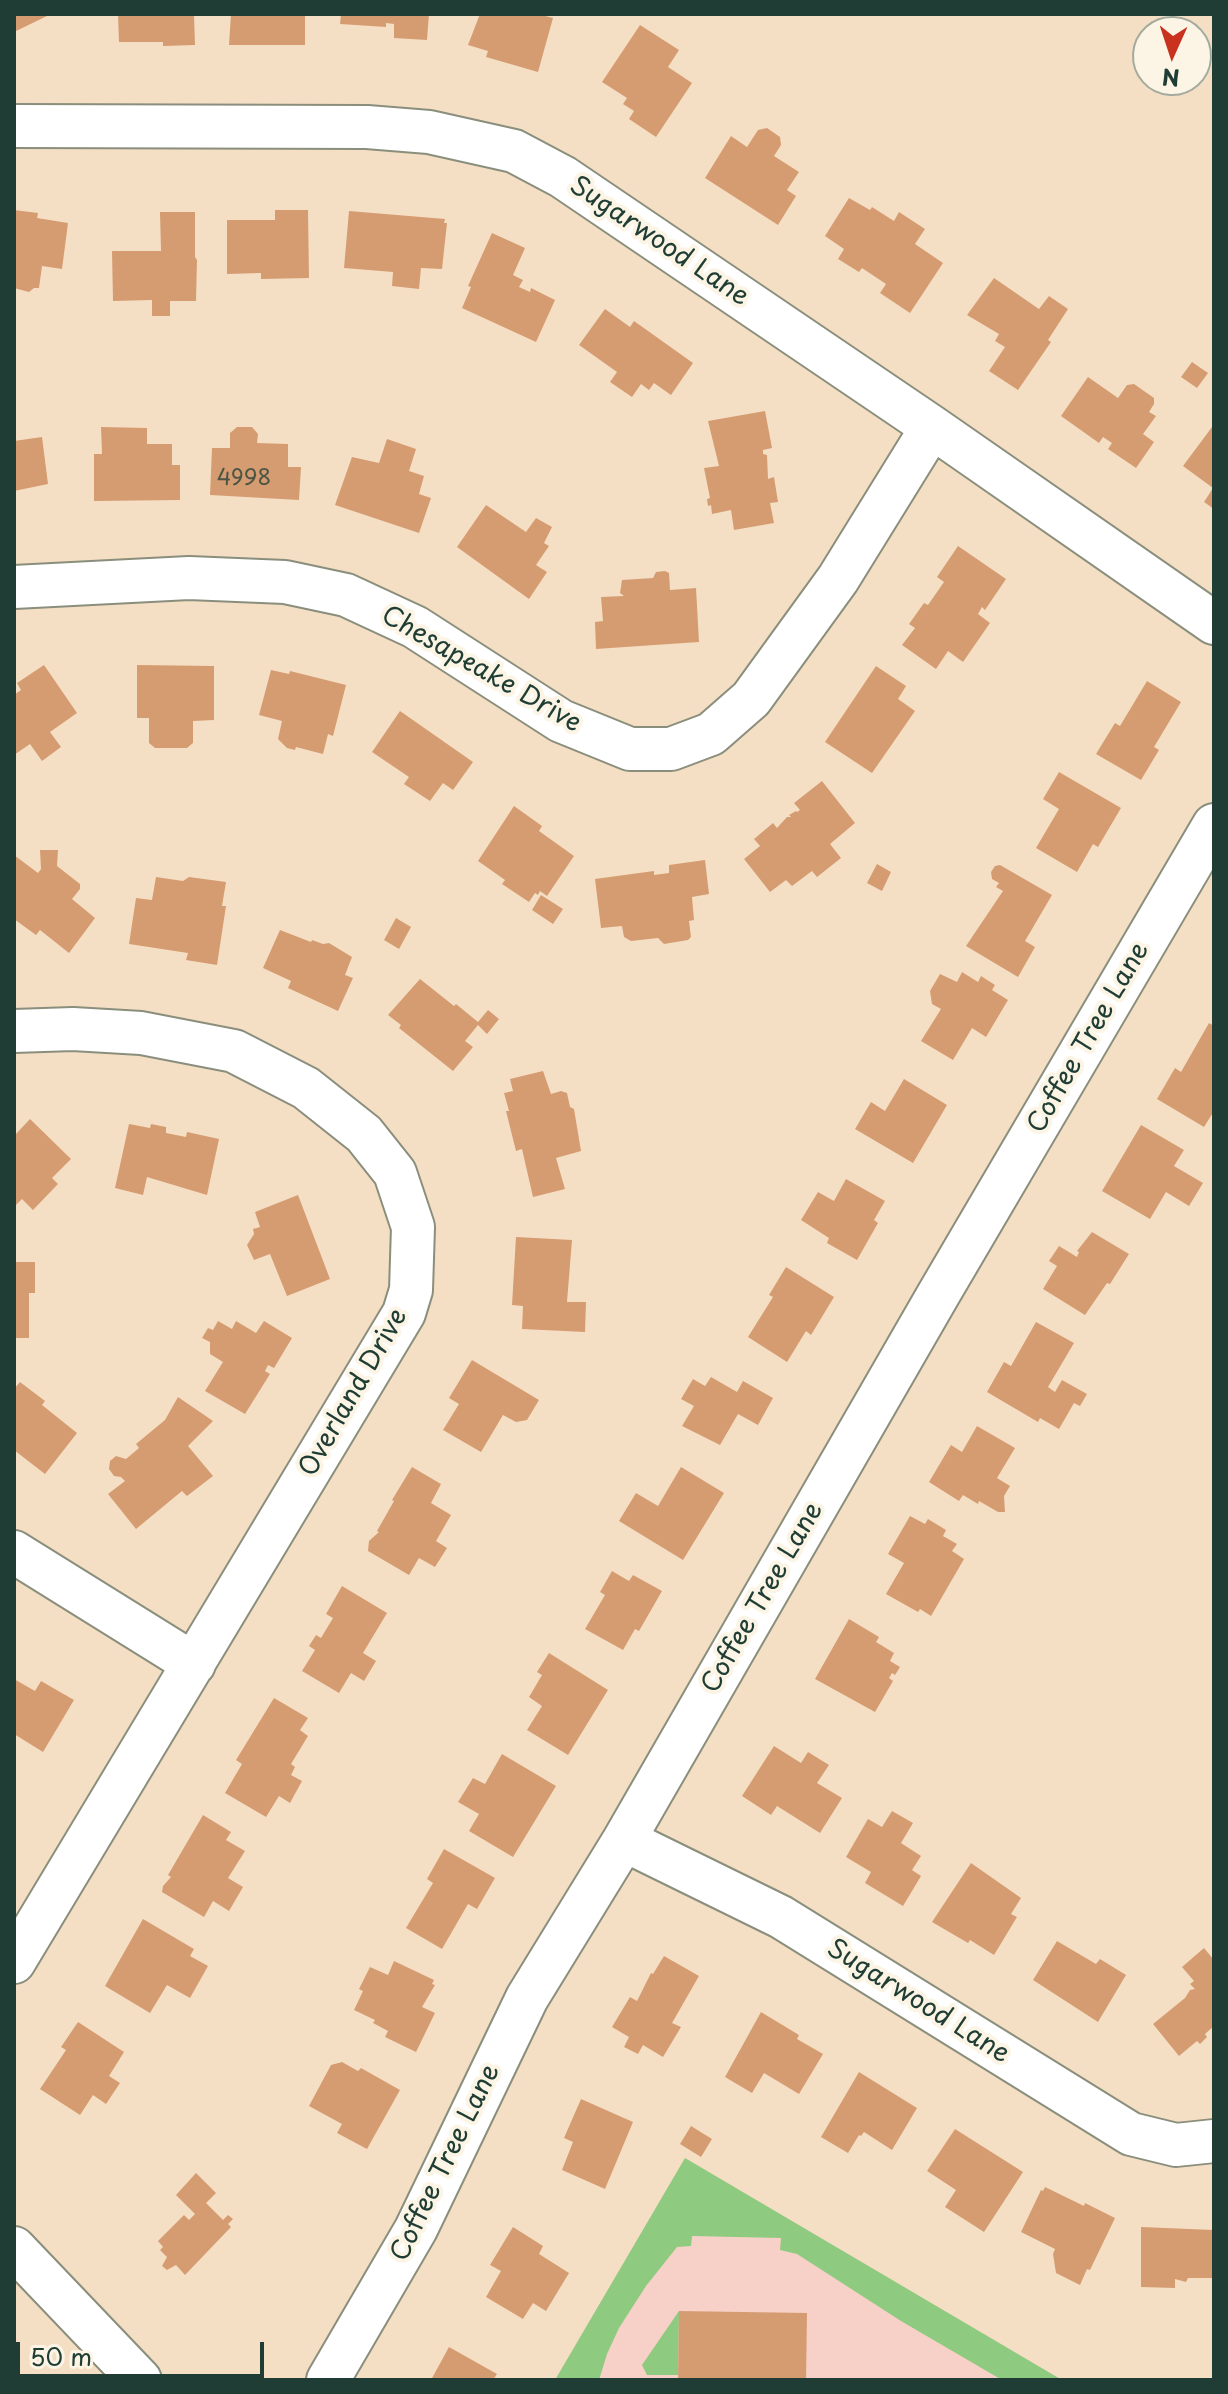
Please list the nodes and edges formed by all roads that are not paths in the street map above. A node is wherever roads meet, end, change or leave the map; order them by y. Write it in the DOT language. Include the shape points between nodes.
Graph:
graph roads {
  1 [pos="14,126"];
  2 [pos="932,427"];
  3 [pos="14,587"];
  4 [pos="1214,623"];
  5 [pos="1214,825"];
  6 [pos="14,1031"];
  7 [pos="14,1552"];
  8 [pos="194,1664"];
  9 [pos="624,1840"];
  10 [pos="14,1962"];
  11 [pos="1214,2141"];
  12 [pos="14,2248"];
  13 [pos="140,2380"];
  14 [pos="328,2380"];
  1 -- 2 [label="street, Sugarwood Lane" via="367,127 429,132 514,151 563,177"];
  2 -- 3 [label="street, Chesapeake Drive" via="838,579 751,699 711,734 671,749 630,749 561,721 415,627 346,595 285,582 189,578"];
  2 -- 4 [label="street, Sugarwood Lane"];
  5 -- 9 [label="street, Coffee Tree Lane"];
  6 -- 8 [label="street, Overland Drive" via="141,1033 234,1051 306,1088 364,1134 395,1173 413,1227 411,1290 404,1313"];
  7 -- 8 [label="street"];
  8 -- 10 [label="street, Overland Drive"];
  9 -- 11 [label="street, Sugarwood Lane" via="781,1917 1131,2134 1176,2145"];
  9 -- 14 [label="street, Coffee Tree Lane" via="527,1998 416,2229"];
  12 -- 13 [label="street"];
}
